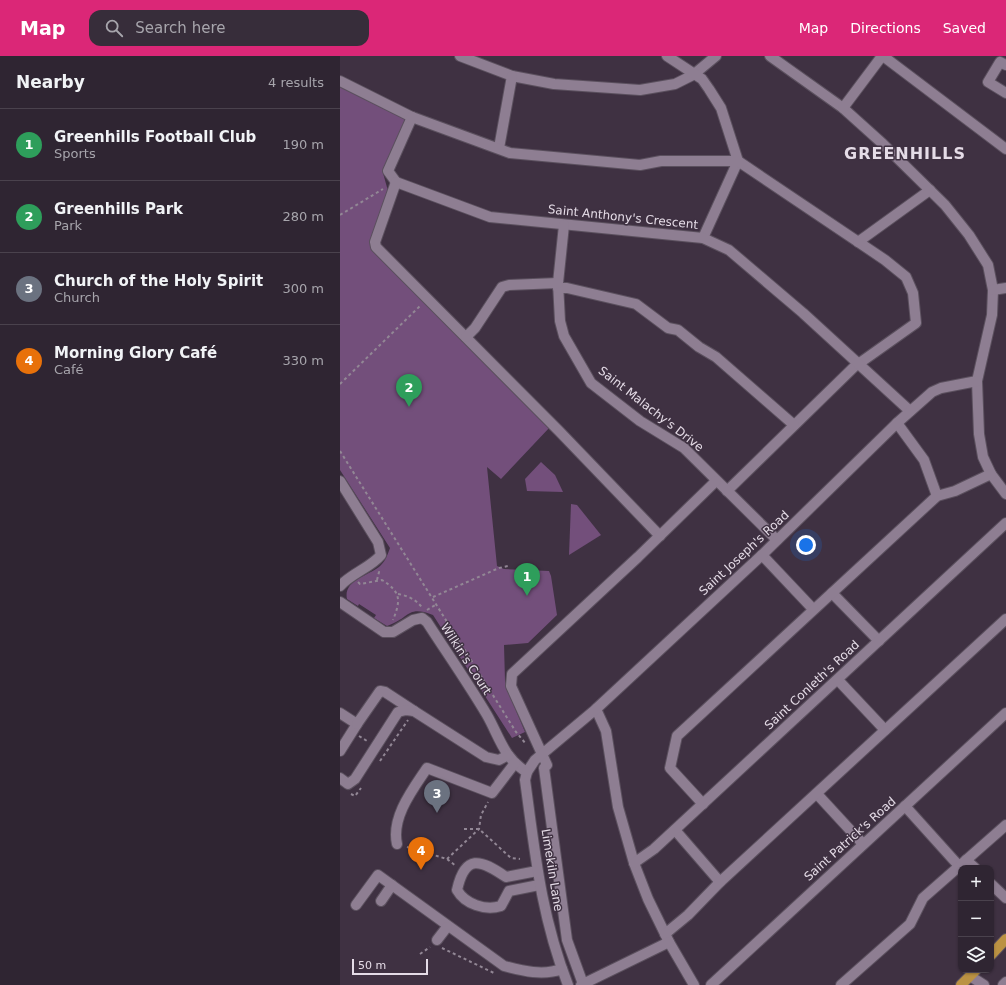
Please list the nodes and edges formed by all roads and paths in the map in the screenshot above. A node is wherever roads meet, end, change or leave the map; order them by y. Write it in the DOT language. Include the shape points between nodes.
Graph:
graph roads {
  1 [pos="460,56"];
  2 [pos="667,56"];
  3 [pos="716,56"];
  4 [pos="770,56"];
  5 [pos="883,56"];
  6 [pos="1006,65"];
  7 [pos="693,75"];
  8 [pos="512,76"];
  9 [pos="340,81"];
  10 [pos="1006,93"];
  11 [pos="843,108"];
  12 [pos="412,117"];
  13 [pos="499,148"];
  14 [pos="1006,149"];
  15 [pos="738,161"];
  16 [pos="396,182"];
  17 [pos="387,188"];
  18 [pos="930,190"];
  19 [pos="340,215"];
  20 [pos="564,225"];
  21 [pos="703,238"];
  22 [pos="858,242"];
  23 [pos="558,285"];
  24 [pos="1006,288"];
  25 [pos="993,290"];
  26 [pos="427,299"];
  27 [pos="466,337"];
  28 [pos="859,364"];
  29 [pos="977,381"];
  30 [pos="340,384"];
  31 [pos="910,411"];
  32 [pos="897,423"];
  33 [pos="794,424"];
  34 [pos="340,451"];
  35 [pos="991,474"];
  36 [pos="340,481"];
  37 [pos="716,481"];
  38 [pos="727,491"];
  39 [pos="1005,492"];
  40 [pos="937,496"];
  41 [pos="1006,523"];
  42 [pos="660,536"];
  43 [pos="777,540"];
  44 [pos="762,555"];
  45 [pos="508,566"];
  46 [pos="376,567"];
  47 [pos="358,581"];
  48 [pos="377,581"];
  49 [pos="340,586"];
  50 [pos="832,593"];
  51 [pos="398,594"];
  52 [pos="433,598"];
  53 [pos="340,602"];
  54 [pos="437,604"];
  55 [pos="813,609"];
  56 [pos="1006,619"];
  57 [pos="394,625"];
  58 [pos="879,641"];
  59 [pos="838,680"];
  60 [pos="596,709"];
  61 [pos="340,713"];
  62 [pos="1006,713"];
  63 [pos="412,715"];
  64 [pos="355,728"];
  65 [pos="885,730"];
  66 [pos="376,747"];
  67 [pos="530,750"];
  68 [pos="340,751"];
  69 [pos="385,753"];
  70 [pos="539,758"];
  71 [pos="512,759"];
  72 [pos="377,765"];
  73 [pos="527,772"];
  74 [pos="340,778"];
  75 [pos="364,784"];
  76 [pos="350,793"];
  77 [pos="492,793"];
  78 [pos="817,794"];
  79 [pos="703,804"];
  80 [pos="905,806"];
  81 [pos="1006,825"];
  82 [pos="464,828"];
  83 [pos="479,829"];
  84 [pos="675,830"];
  85 [pos="398,844"];
  86 [pos="863,844"];
  87 [pos="447,859"];
  88 [pos="520,859"];
  89 [pos="634,863"];
  90 [pos="962,863"];
  91 [pos="967,865"];
  92 [pos="537,871"];
  93 [pos="463,872"];
  94 [pos="506,877"];
  95 [pos="720,882"];
  96 [pos="392,885"];
  97 [pos="539,885"];
  98 [pos="994,887"];
  99 [pos="509,891"];
  100 [pos="1006,898"];
  101 [pos="381,901"];
  102 [pos="356,905"];
  103 [pos="448,927"];
  104 [pos="667,938"];
  105 [pos="1006,939"];
  106 [pos="437,940"];
  107 [pos="994,952"];
  108 [pos="562,969"];
  109 [pos="973,973"];
  110 [pos="1006,982"];
  111 [pos="582,984"];
  112 [pos="568,985"];
  113 [pos="694,985"];
  114 [pos="711,985"];
  115 [pos="841,985"];
  116 [pos="961,985"];
  117 [pos="984,985"];
  118 [pos="1003,985"];
  1 -- 8 [label="street"];
  2 -- 7 [label="street"];
  3 -- 7 [label="street"];
  4 -- 11 [label="street"];
  5 -- 11 [label="street"];
  5 -- 14 [label="street"];
  6 -- 10 [label="street" via="1000,62 988,82"];
  7 -- 8 [label="street" via="675,84 640,90 554,84"];
  7 -- 15 [label="street" via="702,80 721,108"];
  8 -- 13 [label="street"];
  9 -- 12 [label="street"];
  11 -- 18 [label="street"];
  12 -- 13 [label="street"];
  12 -- 16 [label="street" via="388,171"];
  13 -- 15 [label="street" via="510,153 640,165 661,161"];
  15 -- 21 [label="street"];
  15 -- 22 [label="street"];
  16 -- 20 [label="street, Saint Anthony's Crescent" via="490,217"];
  16 -- 26 [label="street" via="375,242 376,247"];
  17 -- 19 [label="path" via="378,190"];
  18 -- 22 [label="street"];
  18 -- 25 [label="street" via="969,235 988,264"];
  20 -- 21 [label="street, Saint Anthony's Crescent"];
  20 -- 23 [label="street, Saint Malachy's Drive"];
  21 -- 28 [label="street, Saint Anthony's Crescent" via="729,250"];
  22 -- 28 [label="street" via="906,277 913,293 916,318 916,323 911,328"];
  23 -- 27 [label="street" via="502,287 475,328"];
  23 -- 33 [label="street" via="636,304 668,328 678,330 716,357"];
  23 -- 37 [label="street, Saint Malachy's Drive" via="560,321 564,336 591,383 640,421 684,448"];
  24 -- 25 [label="street"];
  25 -- 29 [label="street" via="992,315"];
  26 -- 27 [label="street"];
  26 -- 30 [label="path"];
  27 -- 42 [label="street"];
  28 -- 31 [label="street, Saint Anthony's Crescent"];
  28 -- 33 [label="street"];
  29 -- 31 [label="street, Saint Joseph's Road" via="932,392"];
  29 -- 35 [label="street" via="979,434 983,457"];
  31 -- 32 [label="street, Saint Joseph's Road"];
  32 -- 40 [label="street" via="924,460"];
  32 -- 43 [label="street, Saint Joseph's Road"];
  33 -- 38 [label="street"];
  34 -- 52 [label="path"];
  35 -- 39 [label="street"];
  35 -- 40 [label="street" via="955,491"];
  36 -- 49 [label="street" via="378,542 381,555"];
  37 -- 38 [label="street, Saint Malachy's Drive"];
  37 -- 42 [label="street"];
  38 -- 43 [label="street, Saint Malachy's Drive"];
  40 -- 50 [label="street"];
  41 -- 58 [label="street, Saint Conleth's Road"];
  42 -- 70 [label="street" via="512,674 511,686"];
  43 -- 44 [label="street, Saint Joseph's Road"];
  44 -- 55 [label="street"];
  44 -- 60 [label="street, Saint Joseph's Road"];
  45 -- 52 [label="path"];
  46 -- 48 [label="path" via="379,572"];
  47 -- 48 [label="path" via="360,584"];
  48 -- 51 [label="path" via="382,580"];
  50 -- 55 [label="street"];
  50 -- 58 [label="street"];
  51 -- 54 [label="path" via="416,601 424,611"];
  51 -- 57 [label="path"];
  52 -- 54 [label="path"];
  53 -- 71 [label="street, Wilkin's Court" via="384,632 393,632 413,620 422,618 427,622"];
  54 -- 67 [label="path" via="516,732"];
  55 -- 79 [label="street" via="677,736 670,768"];
  56 -- 65 [label="street"];
  58 -- 59 [label="street, Saint Conleth's Road"];
  59 -- 65 [label="street"];
  59 -- 79 [label="street, Saint Conleth's Road"];
  60 -- 70 [label="street, Saint Joseph's Road"];
  60 -- 89 [label="street" via="606,731 618,807"];
  61 -- 64 [label="street"];
  62 -- 80 [label="street, Saint Patrick's Road"];
  63 -- 64 [label="street" via="385,692 380,692"];
  63 -- 66 [label="street" via="406,710 398,712"];
  63 -- 69 [label="path"];
  63 -- 71 [label="street" via="486,757"];
  64 -- 66 [label="path"];
  64 -- 68 [label="street"];
  65 -- 78 [label="street"];
  66 -- 69 [label="path"];
  66 -- 74 [label="street" via="352,782 348,784"];
  69 -- 72 [label="path"];
  70 -- 73 [label="street"];
  70 -- 111 [label="street" via="547,765 544,768 567,940"];
  71 -- 73 [label="street, Wilkin's Court"];
  71 -- 77 [label="street"];
  73 -- 92 [label="street, Limekiln Lane" via="525,780"];
  75 -- 76 [label="path" via="355,796"];
  77 -- 83 [label="path" via="481,815"];
  77 -- 85 [label="street" via="427,768 402,807 396,838"];
  78 -- 86 [label="street"];
  78 -- 95 [label="street"];
  79 -- 84 [label="street, Saint Conleth's Road"];
  80 -- 86 [label="street, Saint Patrick's Road"];
  80 -- 90 [label="street"];
  81 -- 90 [label="street"];
  82 -- 83 [label="path"];
  83 -- 87 [label="path"];
  83 -- 88 [label="path" via="511,858"];
  84 -- 89 [label="street, Saint Conleth's Road"];
  84 -- 95 [label="street"];
  85 -- 87 [label="path"];
  86 -- 114 [label="street, Saint Patrick's Road"];
  87 -- 93 [label="path"];
  89 -- 104 [label="street"];
  90 -- 91 [label="street"];
  90 -- 115 [label="street" via="923,898 910,924"];
  92 -- 94 [label="street"];
  92 -- 97 [label="street, Limekiln Lane"];
  93 -- 94 [label="street" via="470,864 478,862"];
  93 -- 99 [label="street" via="456,890 462,899 491,909 501,906"];
  94 -- 99 [label="street"];
  95 -- 104 [label="street"];
  96 -- 101 [label="street"];
  96 -- 102 [label="street" via="378,875"];
  96 -- 103 [label="street"];
  97 -- 99 [label="street"];
  97 -- 108 [label="street, Limekiln Lane"];
  98 -- 100 [label="street"];
  103 -- 106 [label="street"];
  103 -- 108 [label="street" via="504,966 548,973"];
  104 -- 111 [label="street"];
  104 -- 113 [label="street"];
  105 -- 107 [label="main road"];
  108 -- 112 [label="street, Limekiln Lane"];
  109 -- 116 [label="main road"];
  109 -- 117 [label="street"];
  110 -- 118 [label="street"];
}
